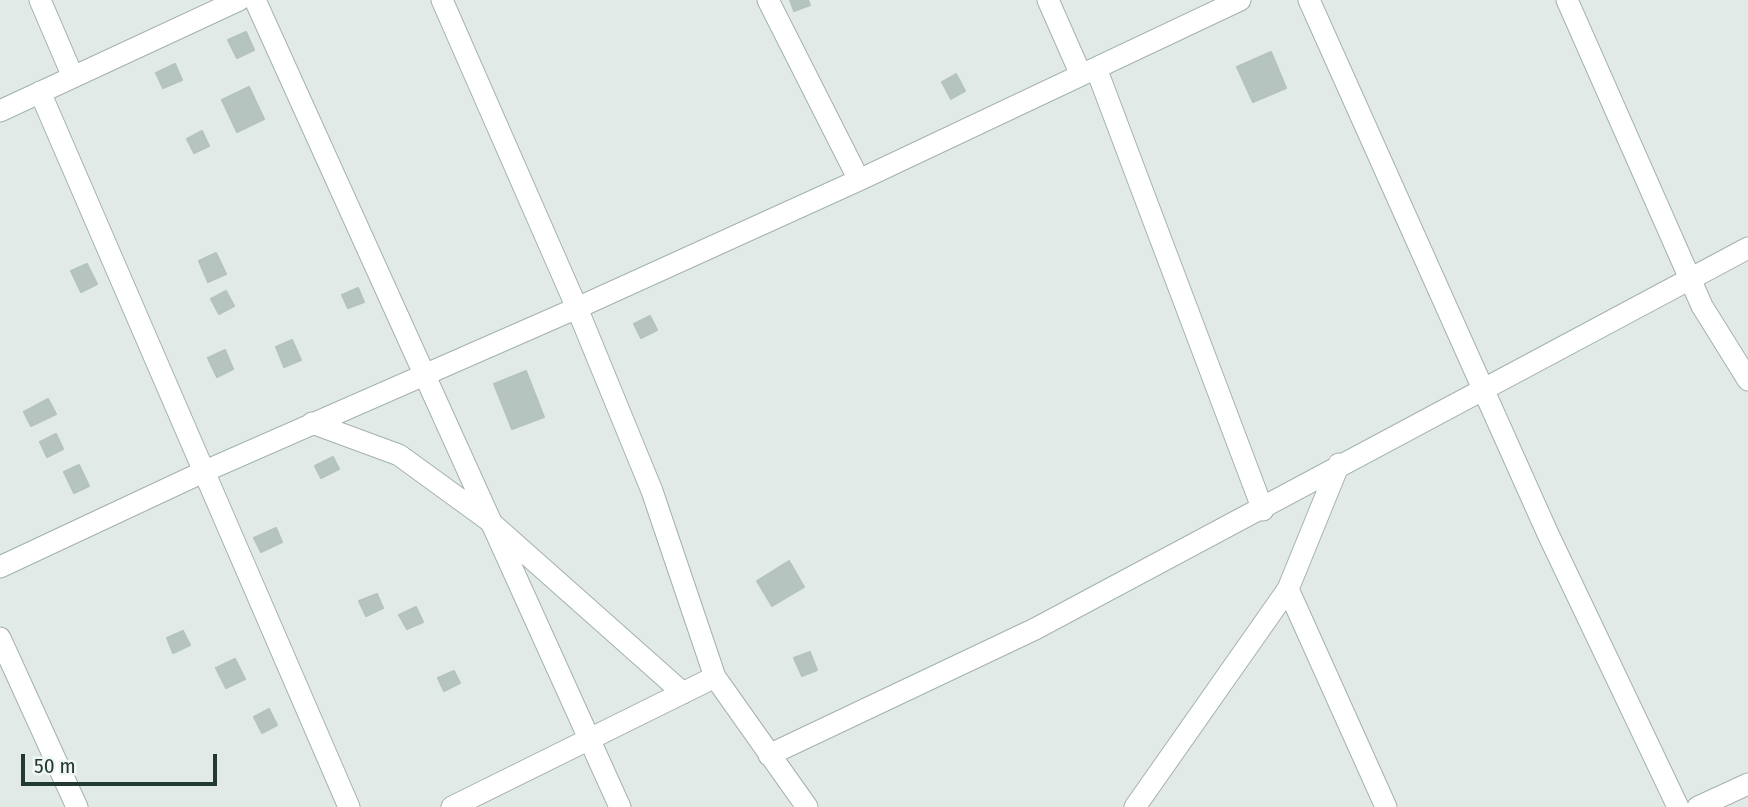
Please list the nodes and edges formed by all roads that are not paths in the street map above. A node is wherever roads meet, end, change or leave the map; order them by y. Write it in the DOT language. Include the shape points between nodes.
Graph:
graph roads {
  1 [pos="40,0"];
  2 [pos="239,0"];
  3 [pos="255,0"];
  4 [pos="442,0"];
  5 [pos="768,0"];
  6 [pos="1048,0"];
  7 [pos="1240,0"];
  8 [pos="1308,0"];
  9 [pos="1567,0"];
  10 [pos="1088,71"];
  11 [pos="73,77"];
  12 [pos="40,92"];
  13 [pos="0,111"];
  14 [pos="859,180"];
  15 [pos="1748,248"];
  16 [pos="1690,279"];
  17 [pos="577,308"];
  18 [pos="423,374"];
  19 [pos="1748,380"];
  20 [pos="1485,389"];
  21 [pos="312,423"];
  22 [pos="1339,464"];
  23 [pos="203,471"];
  24 [pos="1263,510"];
  25 [pos="487,519"];
  26 [pos="0,566"];
  27 [pos="1288,589"];
  28 [pos="0,638"];
  29 [pos="715,677"];
  30 [pos="682,694"];
  31 [pos="589,741"];
  32 [pos="769,755"];
  33 [pos="1748,783"];
  34 [pos="77,807"];
  35 [pos="349,807"];
  36 [pos="452,807"];
  37 [pos="620,807"];
  38 [pos="807,807"];
  39 [pos="1135,807"];
  40 [pos="1386,807"];
  41 [pos="1678,807"];
  42 [pos="1698,807"];
  1 -- 11 [label="street"];
  2 -- 11 [label="street"];
  3 -- 18 [label="street"];
  4 -- 17 [label="street"];
  5 -- 14 [label="street"];
  6 -- 10 [label="street"];
  7 -- 10 [label="street"];
  8 -- 20 [label="street"];
  9 -- 16 [label="street"];
  10 -- 14 [label="street"];
  10 -- 24 [label="street"];
  11 -- 12 [label="street"];
  12 -- 13 [label="street"];
  12 -- 23 [label="street"];
  14 -- 17 [label="street"];
  15 -- 16 [label="street"];
  16 -- 19 [label="street"];
  16 -- 20 [label="street"];
  17 -- 18 [label="street"];
  17 -- 29 [label="street" via="652,491"];
  18 -- 21 [label="street"];
  18 -- 25 [label="street"];
  20 -- 22 [label="street"];
  20 -- 41 [label="street" via="1548,534"];
  21 -- 23 [label="street"];
  21 -- 25 [label="street" via="399,455"];
  22 -- 24 [label="street"];
  22 -- 27 [label="street"];
  23 -- 26 [label="street"];
  23 -- 35 [label="street"];
  24 -- 32 [label="street" via="1035,629"];
  25 -- 30 [label="street"];
  25 -- 31 [label="street"];
  27 -- 39 [label="street"];
  27 -- 40 [label="street"];
  28 -- 34 [label="street"];
  29 -- 30 [label="street"];
  29 -- 32 [label="street"];
  30 -- 31 [label="street"];
  31 -- 36 [label="street"];
  31 -- 37 [label="street"];
  32 -- 38 [label="street"];
  33 -- 42 [label="street"];
}
